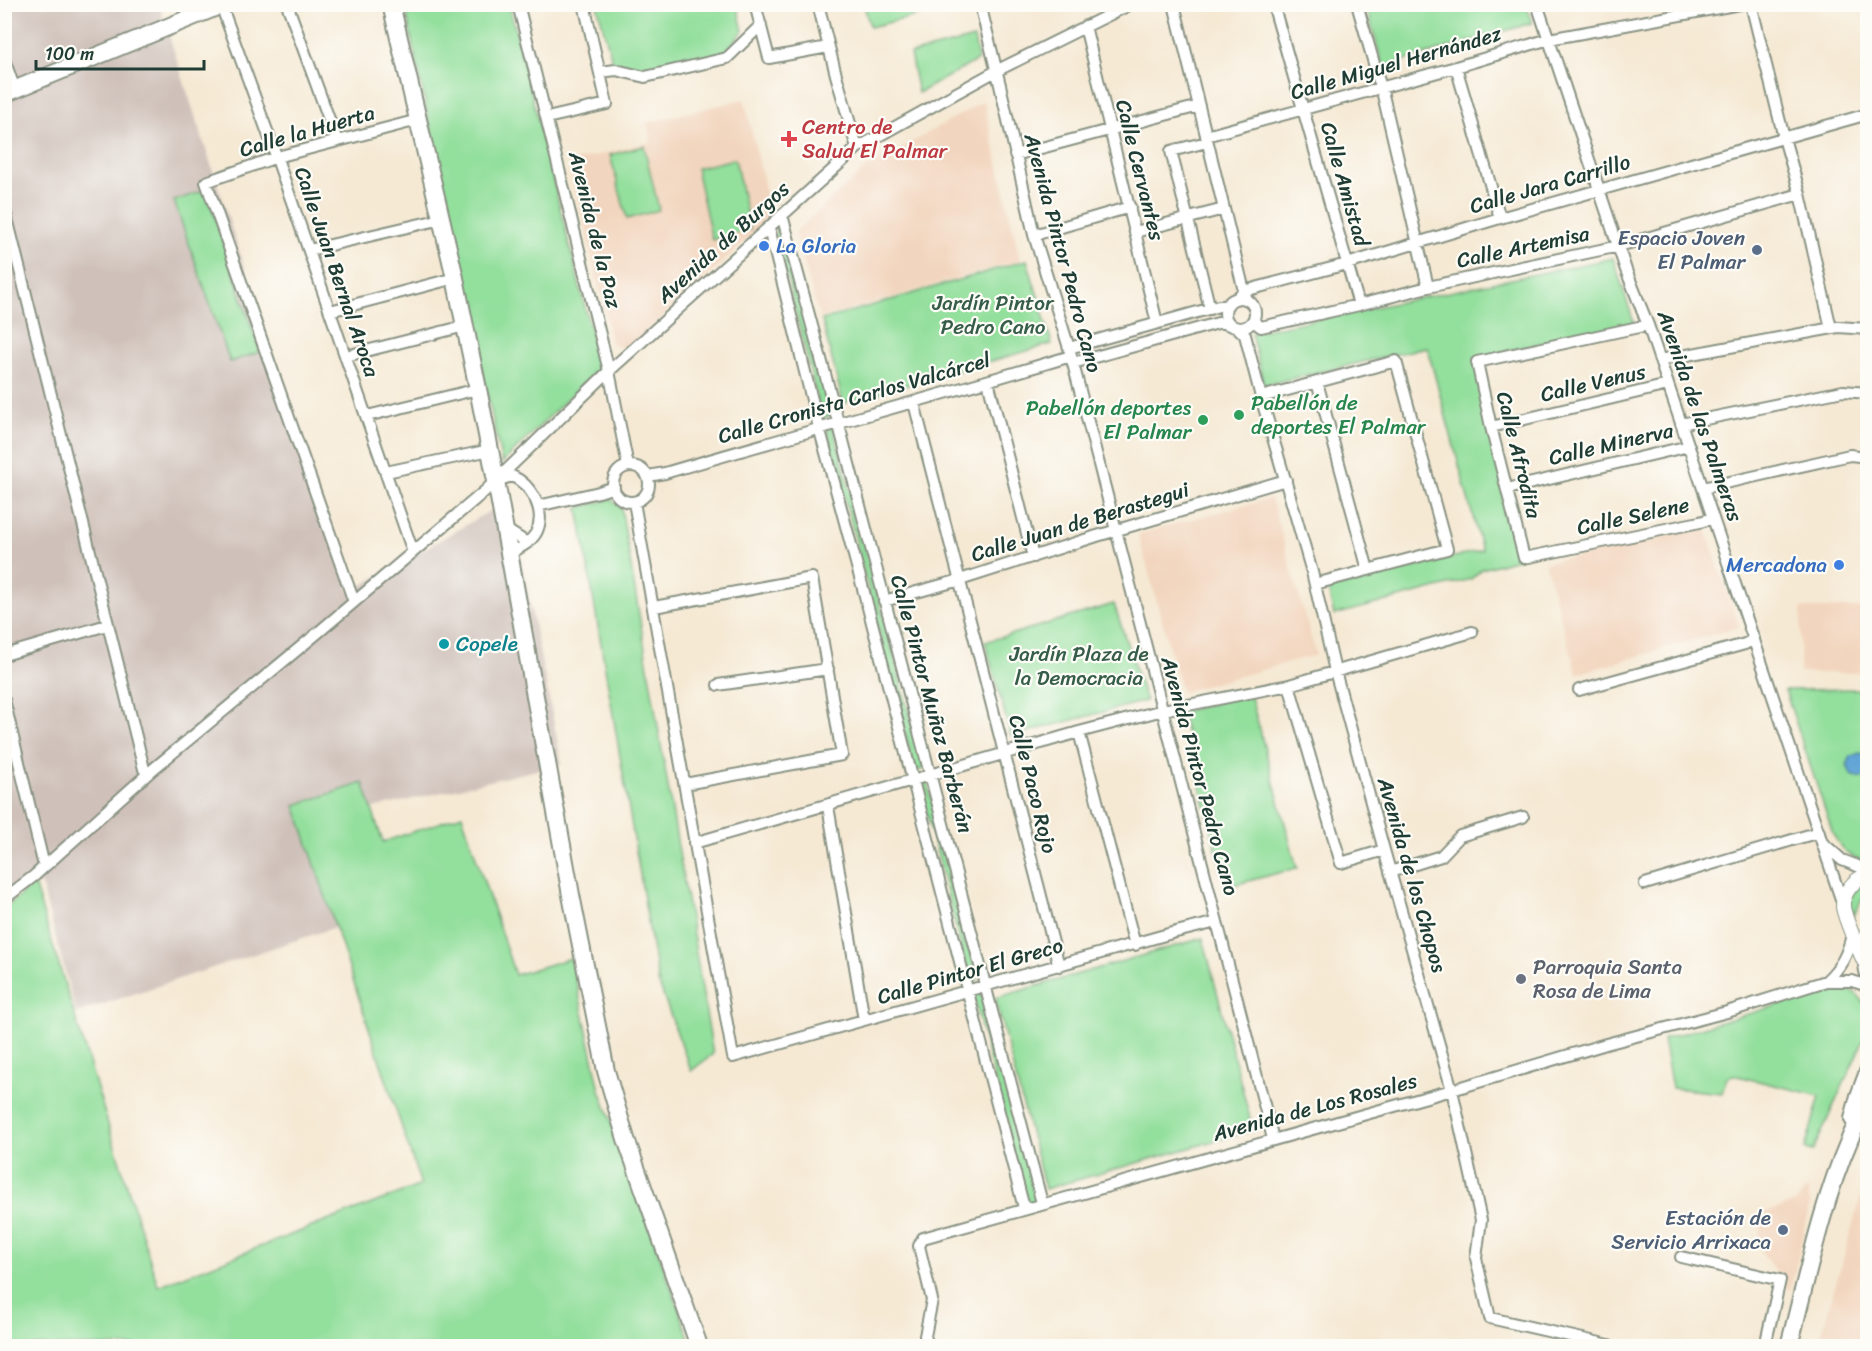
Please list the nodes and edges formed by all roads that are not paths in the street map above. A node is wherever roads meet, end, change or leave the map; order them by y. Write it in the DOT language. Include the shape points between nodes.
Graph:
graph roads {
  1 [pos="287,4"];
  2 [pos="518,4"];
  3 [pos="584,4"];
  4 [pos="755,4"];
  5 [pos="818,4"];
  6 [pos="980,4"];
  7 [pos="1174,4"];
  8 [pos="1273,4"];
  9 [pos="1358,4"];
  10 [pos="1537,4"];
  11 [pos="1740,4"];
  12 [pos="1751,4"];
  13 [pos="223,5"];
  14 [pos="1127,5"];
  15 [pos="392,7"];
  16 [pos="761,25"];
  17 [pos="1085,26"];
  18 [pos="1549,39"];
  19 [pos="828,47"];
  20 [pos="4,59"];
  21 [pos="1456,67"];
  22 [pos="996,70"];
  23 [pos="600,72"];
  24 [pos="1381,88"];
  25 [pos="10,92"];
  26 [pos="1199,106"];
  27 [pos="1304,110"];
  28 [pos="1868,114"];
  29 [pos="547,118"];
  30 [pos="418,120"];
  31 [pos="1111,131"];
  32 [pos="1784,138"];
  33 [pos="1206,139"];
  34 [pos="337,141"];
  35 [pos="857,148"];
  36 [pos="1015,155"];
  37 [pos="277,157"];
  38 [pos="1600,190"];
  39 [pos="1800,194"];
  40 [pos="4,206"];
  41 [pos="1130,207"];
  42 [pos="1224,209"];
  43 [pos="782,215"];
  44 [pos="1500,218"];
  45 [pos="442,219"];
  46 [pos="1188,219"];
  47 [pos="769,228"];
  48 [pos="1135,232"];
  49 [pos="1034,235"];
  50 [pos="1419,242"];
  51 [pos="1619,246"];
  52 [pos="309,250"];
  53 [pos="1347,264"];
  54 [pos="455,278"];
  55 [pos="1428,287"];
  56 [pos="1238,299"];
  57 [pos="1359,305"];
  58 [pos="1210,309"];
  59 [pos="330,311"];
  60 [pos="1157,323"];
  61 [pos="1648,325"];
  62 [pos="465,326"];
  63 [pos="1244,327"];
  64 [pos="1831,328"];
  65 [pos="1868,329"];
  66 [pos="346,356"];
  67 [pos="1071,356"];
  68 [pos="1660,360"];
  69 [pos="609,371"];
  70 [pos="988,381"];
  71 [pos="1317,382"];
  72 [pos="1668,385"];
  73 [pos="478,389"];
  74 [pos="1868,393"];
  75 [pos="1261,397"];
  76 [pos="914,403"];
  77 [pos="367,416"];
  78 [pos="838,422"];
  79 [pos="1681,424"];
  80 [pos="819,428"];
  81 [pos="1491,428"];
  82 [pos="1689,446"];
  83 [pos="490,450"];
  84 [pos="1868,457"];
  85 [pos="517,462"];
  86 [pos="628,466"];
  87 [pos="386,472"];
  88 [pos="648,476"];
  89 [pos="519,479"];
  90 [pos="1286,480"];
  91 [pos="496,481"];
  92 [pos="614,487"];
  93 [pos="1703,488"];
  94 [pos="1507,489"];
  95 [pos="634,502"];
  96 [pos="538,506"];
  97 [pos="1713,518"];
  98 [pos="505,529"];
  99 [pos="1115,530"];
  100 [pos="527,543"];
  101 [pos="413,552"];
  102 [pos="509,554"];
  103 [pos="1033,557"];
  104 [pos="1524,558"];
  105 [pos="1368,570"];
  106 [pos="960,580"];
  107 [pos="1315,584"];
  108 [pos="884,601"];
  109 [pos="354,602"];
  110 [pos="654,607"];
  111 [pos="107,625"];
  112 [pos="1472,632"];
  113 [pos="1754,639"];
  114 [pos="4,655"];
  115 [pos="828,669"];
  116 [pos="1335,670"];
  117 [pos="718,685"];
  118 [pos="1289,685"];
  119 [pos="1579,690"];
  120 [pos="4,700"];
  121 [pos="1163,710"];
  122 [pos="1079,732"];
  123 [pos="1006,754"];
  124 [pos="147,774"];
  125 [pos="931,775"];
  126 [pos="911,780"];
  127 [pos="685,784"];
  128 [pos="828,806"];
  129 [pos="1523,817"];
  130 [pos="1821,837"];
  131 [pos="694,843"];
  132 [pos="1384,850"];
  133 [pos="44,866"];
  134 [pos="1390,872"];
  135 [pos="1868,872"];
  136 [pos="1646,884"];
  137 [pos="4,899"];
  138 [pos="1843,907"];
  139 [pos="1218,922"];
  140 [pos="1860,934"];
  141 [pos="1135,945"];
  142 [pos="1059,966"];
  143 [pos="1867,970"];
  144 [pos="1826,981"];
  145 [pos="986,986"];
  146 [pos="1868,986"];
  147 [pos="967,992"];
  148 [pos="864,1020"];
  149 [pos="1868,1072"];
  150 [pos="1452,1089"];
  151 [pos="1868,1104"];
  152 [pos="1273,1138"];
  153 [pos="1849,1141"];
  154 [pos="1042,1203"];
  155 [pos="1023,1208"];
  156 [pos="1681,1257"];
  157 [pos="1609,1346"];
  158 [pos="699,1347"];
  159 [pos="927,1347"];
  160 [pos="1765,1347"];
  161 [pos="1789,1347"];
  1 -- 34 [label="street"];
  2 -- 29 [label="street, Avenida de la Paz"];
  3 -- 23 [label="street"];
  4 -- 16 [label="street"];
  5 -- 19 [label="street"];
  6 -- 22 [label="street, Avenida Pintor Pedro Cano"];
  7 -- 26 [label="street"];
  8 -- 27 [label="street, Calle Amistad"];
  9 -- 24 [label="street"];
  10 -- 18 [label="street, Avenida de las Palmeras"];
  11 -- 18 [label="street, Calle Miguel Hernández"];
  12 -- 32 [label="street"];
  13 -- 25 [label="main road"];
  13 -- 37 [label="street, Calle Juan Bernal Aroca"];
  14 -- 17 [label="street, Avenida de Burgos"];
  15 -- 30 [label="main road"];
  16 -- 19 [label="street" via="769,58"];
  16 -- 23 [label="street" via="727,58 645,77 616,70"];
  17 -- 22 [label="street, Avenida de Burgos"];
  17 -- 31 [label="street, Calle Cervantes"];
  18 -- 21 [label="street, Calle Miguel Hernández"];
  18 -- 38 [label="street, Avenida de las Palmeras"];
  19 -- 35 [label="street"];
  20 -- 25 [label="street"];
  21 -- 24 [label="street, Calle Miguel Hernández"];
  21 -- 44 [label="street"];
  22 -- 35 [label="street, Avenida de Burgos"];
  22 -- 36 [label="street, Avenida Pintor Pedro Cano"];
  23 -- 29 [label="street" via="607,104"];
  24 -- 27 [label="street, Calle Miguel Hernández"];
  24 -- 50 [label="street"];
  26 -- 31 [label="street"];
  26 -- 33 [label="street"];
  27 -- 33 [label="street, Calle Miguel Hernández"];
  27 -- 53 [label="street, Calle Amistad"];
  28 -- 32 [label="street, Calle Jara Carrillo"];
  29 -- 69 [label="street, Avenida de la Paz"];
  30 -- 34 [label="street, Calle la Huerta"];
  30 -- 45 [label="main road"];
  31 -- 36 [label="street"];
  31 -- 41 [label="street, Calle Cervantes"];
  32 -- 38 [label="street, Calle Jara Carrillo"];
  32 -- 39 [label="street"];
  33 -- 42 [label="street"];
  33 -- 46 [label="street, Calle Miguel Hernández" via="1171,151"];
  34 -- 37 [label="street, Calle la Huerta"];
  35 -- 43 [label="street, Avenida de Burgos"];
  36 -- 49 [label="street, Avenida Pintor Pedro Cano"];
  37 -- 52 [label="street, Calle Juan Bernal Aroca"];
  37 -- 109 [label="street, Calle la Huerta" via="206,182"];
  38 -- 44 [label="street, Calle Jara Carrillo"];
  38 -- 51 [label="street, Avenida de las Palmeras"];
  39 -- 51 [label="street, Calle Artemisa"];
  39 -- 64 [label="street"];
  40 -- 111 [label="street"];
  41 -- 48 [label="street, Calle Cervantes"];
  41 -- 49 [label="street"];
  42 -- 46 [label="street"];
  42 -- 56 [label="street"];
  43 -- 47 [label="street, Avenida de Burgos"];
  43 -- 78 [label="street, Calle Pintor Muñoz Barberán"];
  44 -- 50 [label="street, Calle Jara Carrillo"];
  45 -- 52 [label="street"];
  45 -- 54 [label="main road"];
  46 -- 48 [label="street"];
  46 -- 58 [label="street"];
  47 -- 69 [label="street, Avenida de Burgos"];
  47 -- 80 [label="street, Calle Pintor Muñoz Barberán"];
  48 -- 60 [label="street, Calle Cervantes"];
  49 -- 67 [label="street, Avenida Pintor Pedro Cano"];
  50 -- 53 [label="street, Calle Jara Carrillo"];
  50 -- 55 [label="street"];
  51 -- 55 [label="street, Calle Artemisa"];
  51 -- 61 [label="street, Avenida de las Palmeras"];
  52 -- 59 [label="street, Calle Juan Bernal Aroca"];
  53 -- 56 [label="street, Calle Jara Carrillo"];
  53 -- 57 [label="street, Calle Amistad"];
  54 -- 59 [label="street"];
  54 -- 62 [label="main road"];
  55 -- 57 [label="street, Calle Artemisa"];
  56 -- 58 [label="street, Calle Cronista Carlos Valcárcel"];
  56 -- 63 [label="street" via="1254,309"];
  56 -- 63 [label="street" via="1225,317 1228,322"];
  57 -- 63 [label="street, Calle Artemisa" via="1261,327"];
  58 -- 60 [label="street, Calle Cronista Carlos Valcárcel"];
  59 -- 66 [label="street, Calle Juan Bernal Aroca"];
  60 -- 67 [label="street, Calle Cronista Carlos Valcárcel"];
  61 -- 68 [label="street, Avenida de las Palmeras"];
  61 -- 81 [label="street, Calle Afrodita" via="1477,362"];
  62 -- 66 [label="street"];
  62 -- 73 [label="main road"];
  63 -- 67 [label="street, Calle Cronista Carlos Valcárcel" via="1218,323"];
  63 -- 75 [label="street, Avenida de los Chopos"];
  64 -- 65 [label="street"];
  64 -- 68 [label="street"];
  66 -- 77 [label="street, Calle Juan Bernal Aroca"];
  67 -- 70 [label="street, Calle Cronista Carlos Valcárcel"];
  67 -- 99 [label="street, Avenida Pintor Pedro Cano"];
  68 -- 72 [label="street, Avenida de las Palmeras"];
  69 -- 85 [label="street, Avenida de Burgos"];
  69 -- 86 [label="street, Avenida de la Paz"];
  70 -- 76 [label="street, Calle Cronista Carlos Valcárcel"];
  70 -- 103 [label="street"];
  71 -- 75 [label="street"];
  71 -- 105 [label="street"];
  71 -- 105 [label="street" via="1395,361 1447,549"];
  72 -- 79 [label="street, Avenida de las Palmeras"];
  72 -- 81 [label="street, Calle Venus"];
  73 -- 77 [label="street"];
  73 -- 83 [label="main road"];
  74 -- 79 [label="street" via="1843,391"];
  75 -- 90 [label="street, Avenida de los Chopos"];
  76 -- 78 [label="street, Calle Cronista Carlos Valcárcel"];
  76 -- 106 [label="street, Calle Paco Rojo"];
  77 -- 87 [label="street, Calle Juan Bernal Aroca"];
  78 -- 80 [label="street, Calle Cronista Carlos Valcárcel"];
  78 -- 108 [label="street, Calle Pintor Muñoz Barberán"];
  79 -- 82 [label="street, Avenida de las Palmeras"];
  80 -- 88 [label="street, Calle Cronista Carlos Valcárcel"];
  80 -- 126 [label="street, Calle Pintor Muñoz Barberán"];
  81 -- 94 [label="street, Calle Afrodita"];
  82 -- 93 [label="street, Avenida de las Palmeras"];
  82 -- 94 [label="street, Calle Minerva"];
  83 -- 87 [label="street"];
  83 -- 91 [label="main road"];
  84 -- 93 [label="street" via="1850,455"];
  85 -- 89 [label="street"];
  85 -- 91 [label="street, Avenida de Burgos"];
  86 -- 88 [label="street" via="640,468"];
  86 -- 92 [label="street" via="617,474"];
  87 -- 101 [label="street, Calle Juan Bernal Aroca"];
  88 -- 95 [label="street" via="647,492"];
  89 -- 91 [label="street" via="512,476"];
  89 -- 96 [label="street"];
  90 -- 99 [label="street, Calle Juan de Berastegui"];
  90 -- 107 [label="street, Avenida de los Chopos"];
  91 -- 98 [label="main road"];
  91 -- 101 [label="street, Avenida de Burgos"];
  92 -- 95 [label="street" via="621,498"];
  92 -- 96 [label="street"];
  93 -- 97 [label="street, Avenida de las Palmeras"];
  94 -- 104 [label="street, Calle Afrodita"];
  95 -- 110 [label="street"];
  96 -- 100 [label="street" via="539,525"];
  97 -- 104 [label="street, Calle Selene"];
  97 -- 113 [label="street, Avenida de las Palmeras"];
  98 -- 100 [label="street"];
  98 -- 102 [label="main road"];
  99 -- 103 [label="street, Calle Juan de Berastegui"];
  99 -- 121 [label="street, Avenida Pintor Pedro Cano"];
  100 -- 102 [label="street"];
  101 -- 109 [label="street, Avenida de Burgos"];
  102 -- 158 [label="main road" via="606,1071"];
  103 -- 106 [label="street, Calle Juan de Berastegui"];
  105 -- 107 [label="street"];
  106 -- 108 [label="street, Calle Juan de Berastegui"];
  106 -- 123 [label="street, Calle Paco Rojo"];
  107 -- 116 [label="street, Avenida de los Chopos"];
  108 -- 125 [label="street, Calle Pintor Muñoz Barberán"];
  109 -- 124 [label="street, Avenida de Burgos"];
  110 -- 115 [label="street" via="812,578"];
  110 -- 127 [label="street"];
  111 -- 114 [label="street"];
  111 -- 124 [label="street"];
  112 -- 116 [label="street"];
  113 -- 119 [label="street"];
  113 -- 130 [label="street, Avenida de las Palmeras"];
  115 -- 117 [label="street"];
  115 -- 127 [label="street" via="842,755"];
  116 -- 118 [label="street"];
  116 -- 132 [label="street, Avenida de los Chopos"];
  118 -- 121 [label="street"];
  118 -- 132 [label="street" via="1341,863"];
  120 -- 133 [label="street"];
  121 -- 122 [label="street"];
  121 -- 139 [label="street, Avenida Pintor Pedro Cano"];
  122 -- 123 [label="street"];
  122 -- 141 [label="street"];
  123 -- 125 [label="street"];
  123 -- 142 [label="street, Calle Paco Rojo"];
  124 -- 133 [label="street, Avenida de Burgos"];
  125 -- 126 [label="street"];
  125 -- 145 [label="street, Calle Pintor Muñoz Barberán"];
  126 -- 128 [label="street"];
  126 -- 147 [label="street, Calle Pintor Muñoz Barberán"];
  127 -- 131 [label="street"];
  128 -- 131 [label="street"];
  128 -- 148 [label="street"];
  129 -- 134 [label="street" via="1460,836 1441,856"];
  130 -- 135 [label="street" via="1842,860"];
  130 -- 136 [label="street"];
  130 -- 138 [label="street, Avenida de las Palmeras"];
  131 -- 148 [label="street, Calle Pintor El Greco" via="733,1058"];
  132 -- 134 [label="street, Avenida de los Chopos"];
  133 -- 137 [label="street, Avenida de Burgos"];
  134 -- 150 [label="street, Avenida de los Chopos"];
  135 -- 138 [label="street" via="1853,883"];
  138 -- 140 [label="street, Avenida de las Palmeras"];
  139 -- 141 [label="street, Calle Pintor El Greco"];
  139 -- 152 [label="street, Avenida Pintor Pedro Cano"];
  140 -- 143 [label="main road"];
  140 -- 144 [label="street" via="1842,965"];
  141 -- 142 [label="street, Calle Pintor El Greco"];
  142 -- 145 [label="street, Calle Pintor El Greco"];
  144 -- 146 [label="street, Avenida de Los Rosales"];
  144 -- 150 [label="street, Avenida de Los Rosales"];
  145 -- 147 [label="street, Calle Pintor El Greco"];
  145 -- 154 [label="street, Calle Pintor Muñoz Barberán"];
  147 -- 148 [label="street, Calle Pintor El Greco"];
  147 -- 155 [label="street, Calle Pintor Muñoz Barberán"];
  149 -- 153 [label="main road" via="1856,1104"];
  150 -- 152 [label="street, Avenida de Los Rosales"];
  150 -- 157 [label="street, Avenida de los Chopos" via="1481,1220 1476,1258 1490,1318"];
  151 -- 153 [label="main road"];
  152 -- 154 [label="street, Avenida de Los Rosales"];
  153 -- 161 [label="main road" via="1817,1239"];
  154 -- 155 [label="street, Avenida de Los Rosales"];
  155 -- 159 [label="street, Avenida de Los Rosales" via="923,1238 919,1246 932,1300 925,1336"];
  156 -- 160 [label="street" via="1780,1280"];
}
